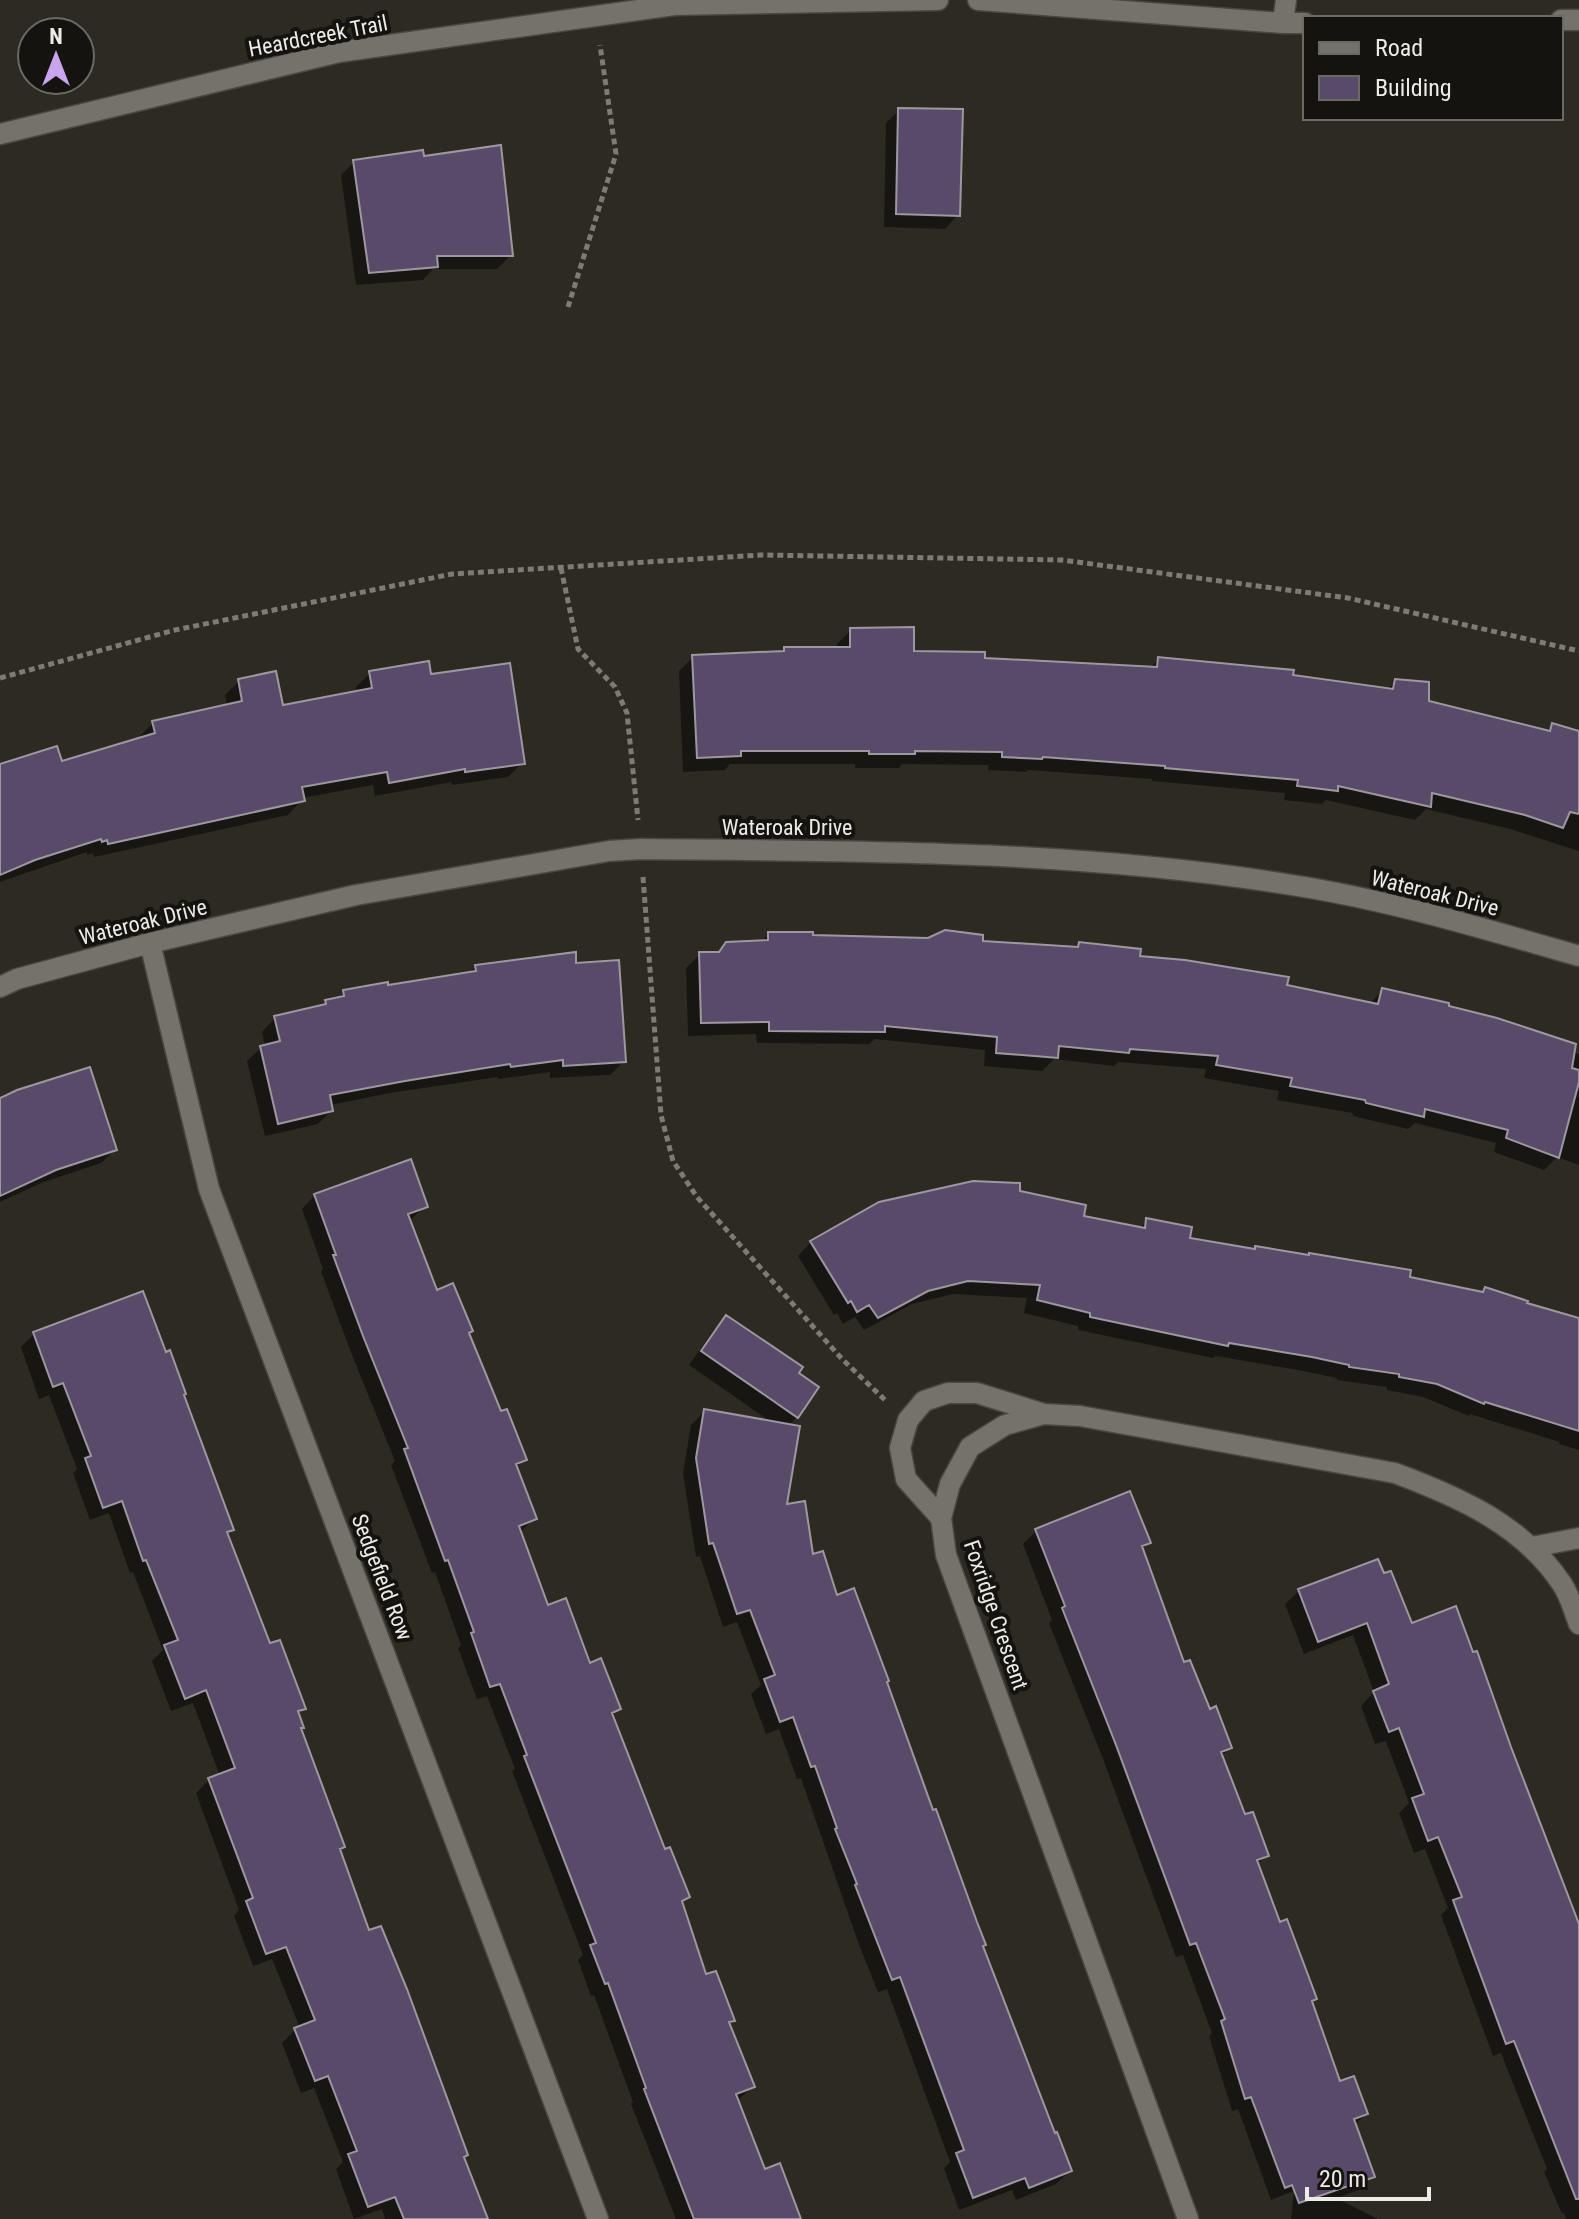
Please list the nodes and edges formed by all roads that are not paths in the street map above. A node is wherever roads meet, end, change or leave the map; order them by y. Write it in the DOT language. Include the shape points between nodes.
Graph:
graph roads {
  1 [pos="938,0"];
  2 [pos="978,0"];
  3 [pos="1286,0"];
  4 [pos="1283,23"];
  5 [pos="1303,23"];
  6 [pos="0,134"];
  7 [pos="150,943"];
  8 [pos="1579,956"];
  9 [pos="0,987"];
  10 [pos="1044,1414"];
  11 [pos="941,1518"];
  12 [pos="1579,1538"];
  13 [pos="1532,1547"];
  14 [pos="1579,1624"];
  15 [pos="598,2219"];
  16 [pos="1188,2219"];
  1 -- 6 [label="street, Heardcreek Trail" via="674,5 339,52"];
  2 -- 4 [label="street"];
  3 -- 4 [label="street"];
  4 -- 5 [label="street"];
  7 -- 8 [label="street, Wateroak Drive" via="356,895 609,851 898,851 1129,864 1287,884 1408,908"];
  7 -- 9 [label="street, Wateroak Drive"];
  7 -- 15 [label="street, Sedgefield Row" via="209,1189"];
  10 -- 11 [label="street, Foxridge Crescent" via="1005,1425 970,1447 950,1484"];
  10 -- 11 [label="street" via="977,1393 948,1393 924,1401 908,1420 900,1448 906,1479"];
  10 -- 13 [label="street, Foxridge Crescent" via="1395,1473 1488,1514"];
  11 -- 16 [label="street, Foxridge Crescent" via="946,1555"];
  12 -- 13 [label="street"];
  13 -- 14 [label="street, Foxridge Crescent" via="1563,1586"];
}
